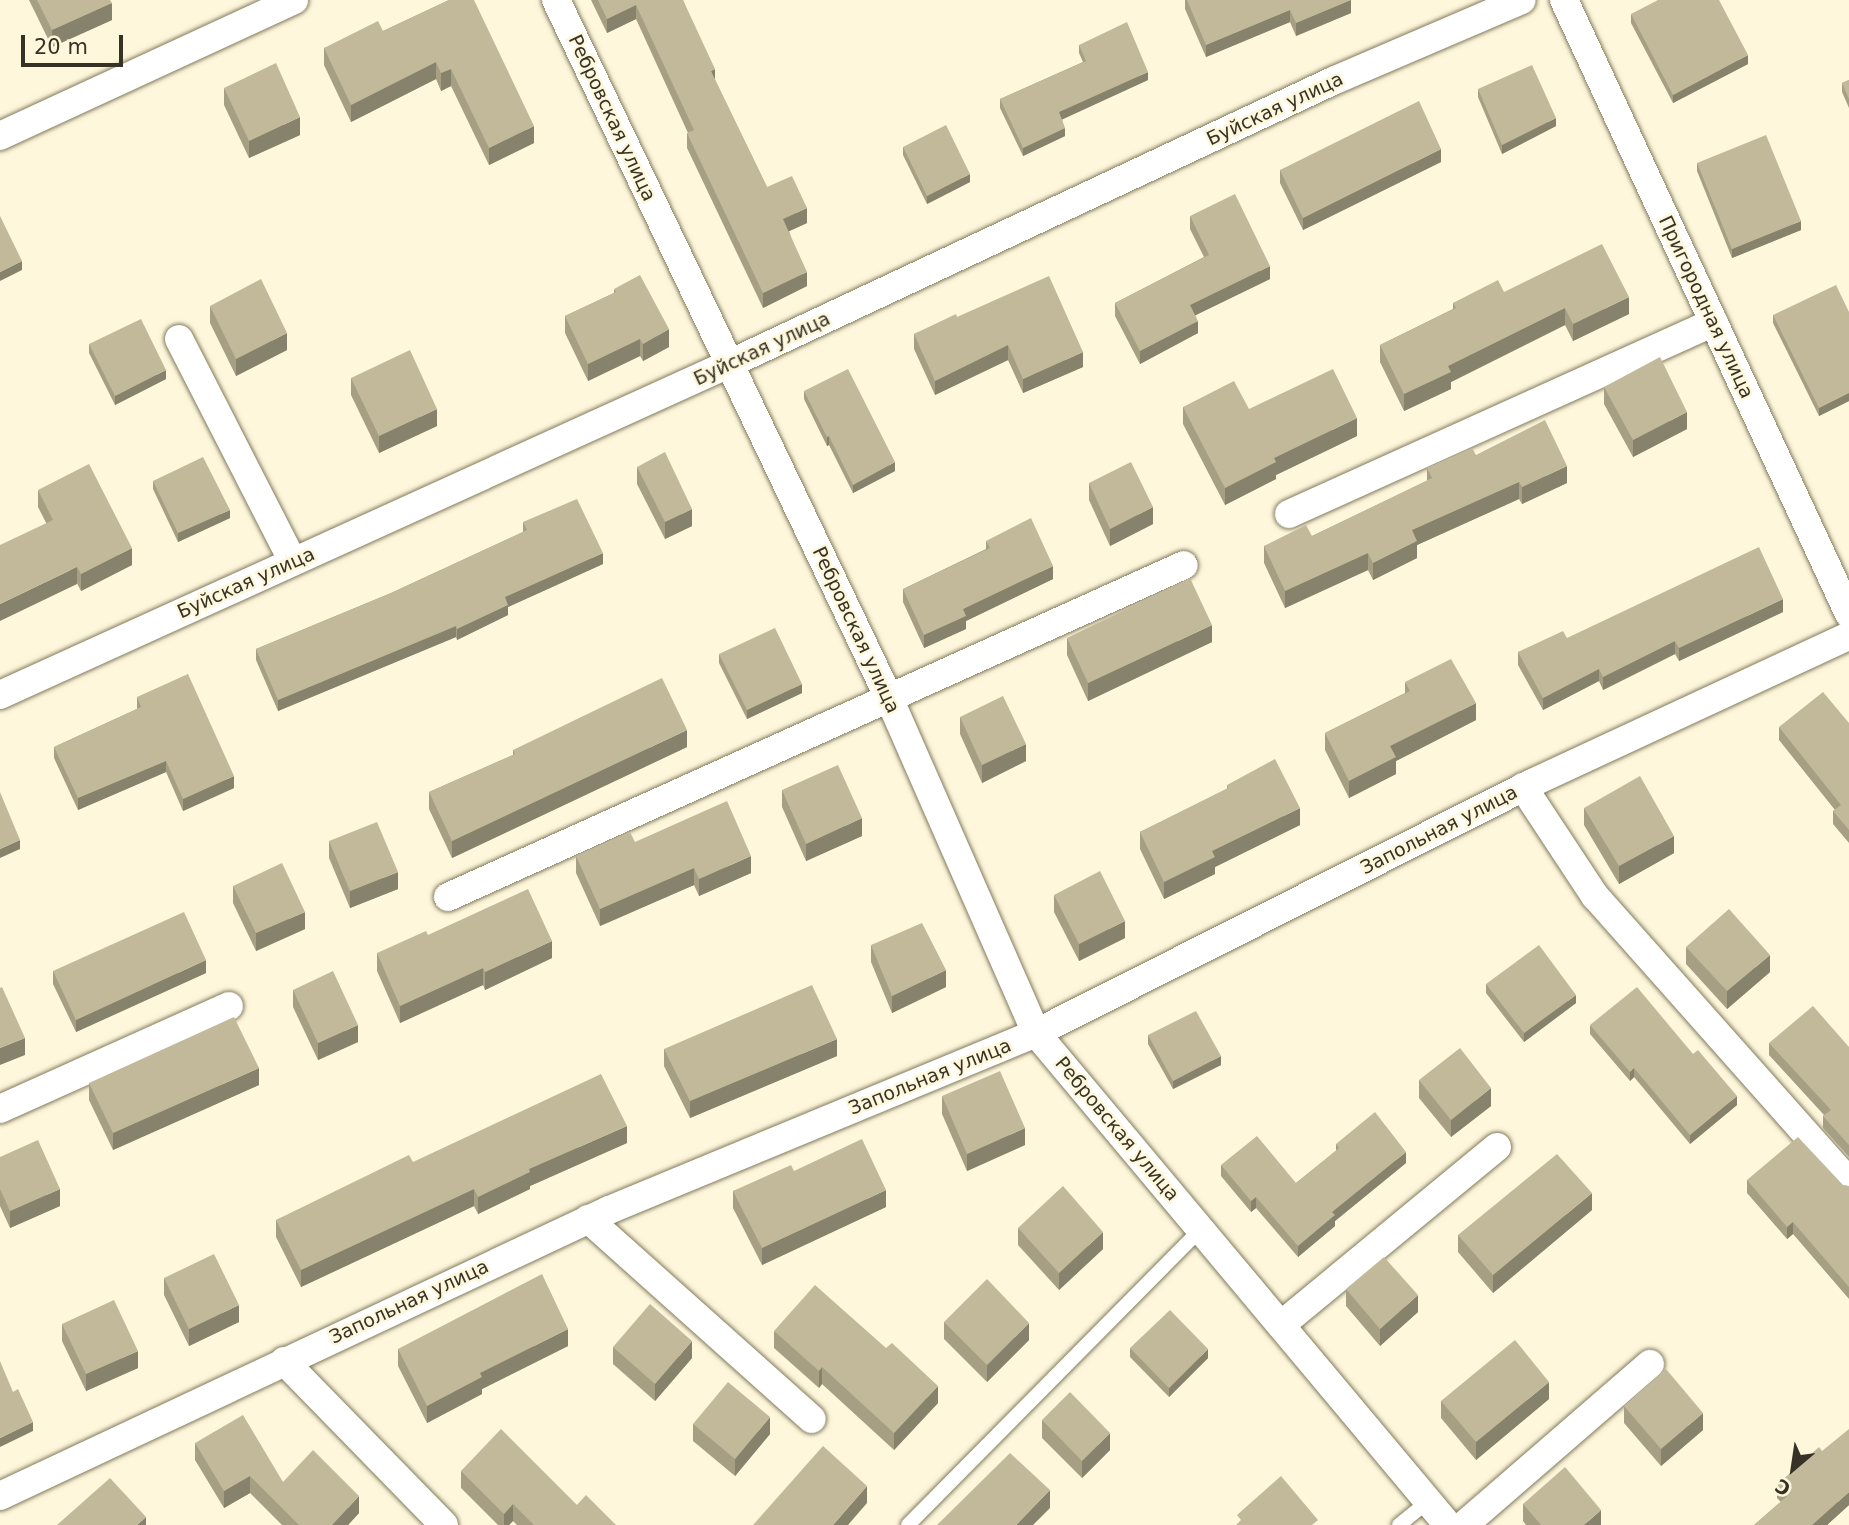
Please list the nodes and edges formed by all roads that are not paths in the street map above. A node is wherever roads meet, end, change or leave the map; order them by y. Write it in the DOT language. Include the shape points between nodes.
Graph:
graph roads {
  1 [pos="294,0"];
  2 [pos="556,0"];
  3 [pos="1522,0"];
  4 [pos="1564,0"];
  5 [pos="0,136"];
  6 [pos="1714,322"];
  7 [pos="179,339"];
  8 [pos="729,364"];
  9 [pos="1289,514"];
  10 [pos="293,562"];
  11 [pos="1184,565"];
  12 [pos="1849,614"];
  13 [pos="1849,636"];
  14 [pos="0,695"];
  15 [pos="889,698"];
  16 [pos="1524,787"];
  17 [pos="448,897"];
  18 [pos="229,1006"];
  19 [pos="1036,1033"];
  20 [pos="0,1110"];
  21 [pos="1497,1147"];
  22 [pos="1849,1181"];
  23 [pos="588,1219"];
  24 [pos="1201,1229"];
  25 [pos="1281,1325"];
  26 [pos="284,1361"];
  27 [pos="1650,1364"];
  28 [pos="812,1419"];
  29 [pos="0,1496"];
  30 [pos="1429,1501"];
  31 [pos="444,1525"];
  32 [pos="908,1525"];
  33 [pos="1399,1525"];
  34 [pos="1448,1525"];
  35 [pos="1464,1525"];
  1 -- 5 [label="street"];
  2 -- 8 [label="street, Ребровская улица"];
  3 -- 8 [label="street, Буйская улица" via="1322,86"];
  4 -- 6 [label="street, Пригородная улица"];
  6 -- 9 [label="street"];
  6 -- 12 [label="street, Пригородная улица"];
  7 -- 10 [label="street"];
  8 -- 10 [label="street, Буйская улица"];
  8 -- 15 [label="street, Ребровская улица"];
  10 -- 14 [label="street, Буйская улица"];
  11 -- 15 [label="street"];
  13 -- 16 [label="street, Запольная улица"];
  15 -- 17 [label="street"];
  15 -- 19 [label="street, Ребровская улица"];
  16 -- 19 [label="street, Запольная улица"];
  16 -- 22 [label="street" via="1595,896"];
  18 -- 20 [label="street"];
  19 -- 23 [label="street, Запольная улица"];
  19 -- 24 [label="street, Ребровская улица"];
  21 -- 25 [label="street"];
  23 -- 26 [label="street, Запольная улица"];
  23 -- 28 [label="street"];
  24 -- 25 [label="street, Ребровская улица"];
  24 -- 32 [label="lane"];
  25 -- 30 [label="street, Ребровская улица"];
  26 -- 29 [label="street, Запольная улица"];
  26 -- 31 [label="street"];
  27 -- 35 [label="street"];
  30 -- 33 [label="lane"];
  30 -- 34 [label="street, Ребровская улица"];
}
